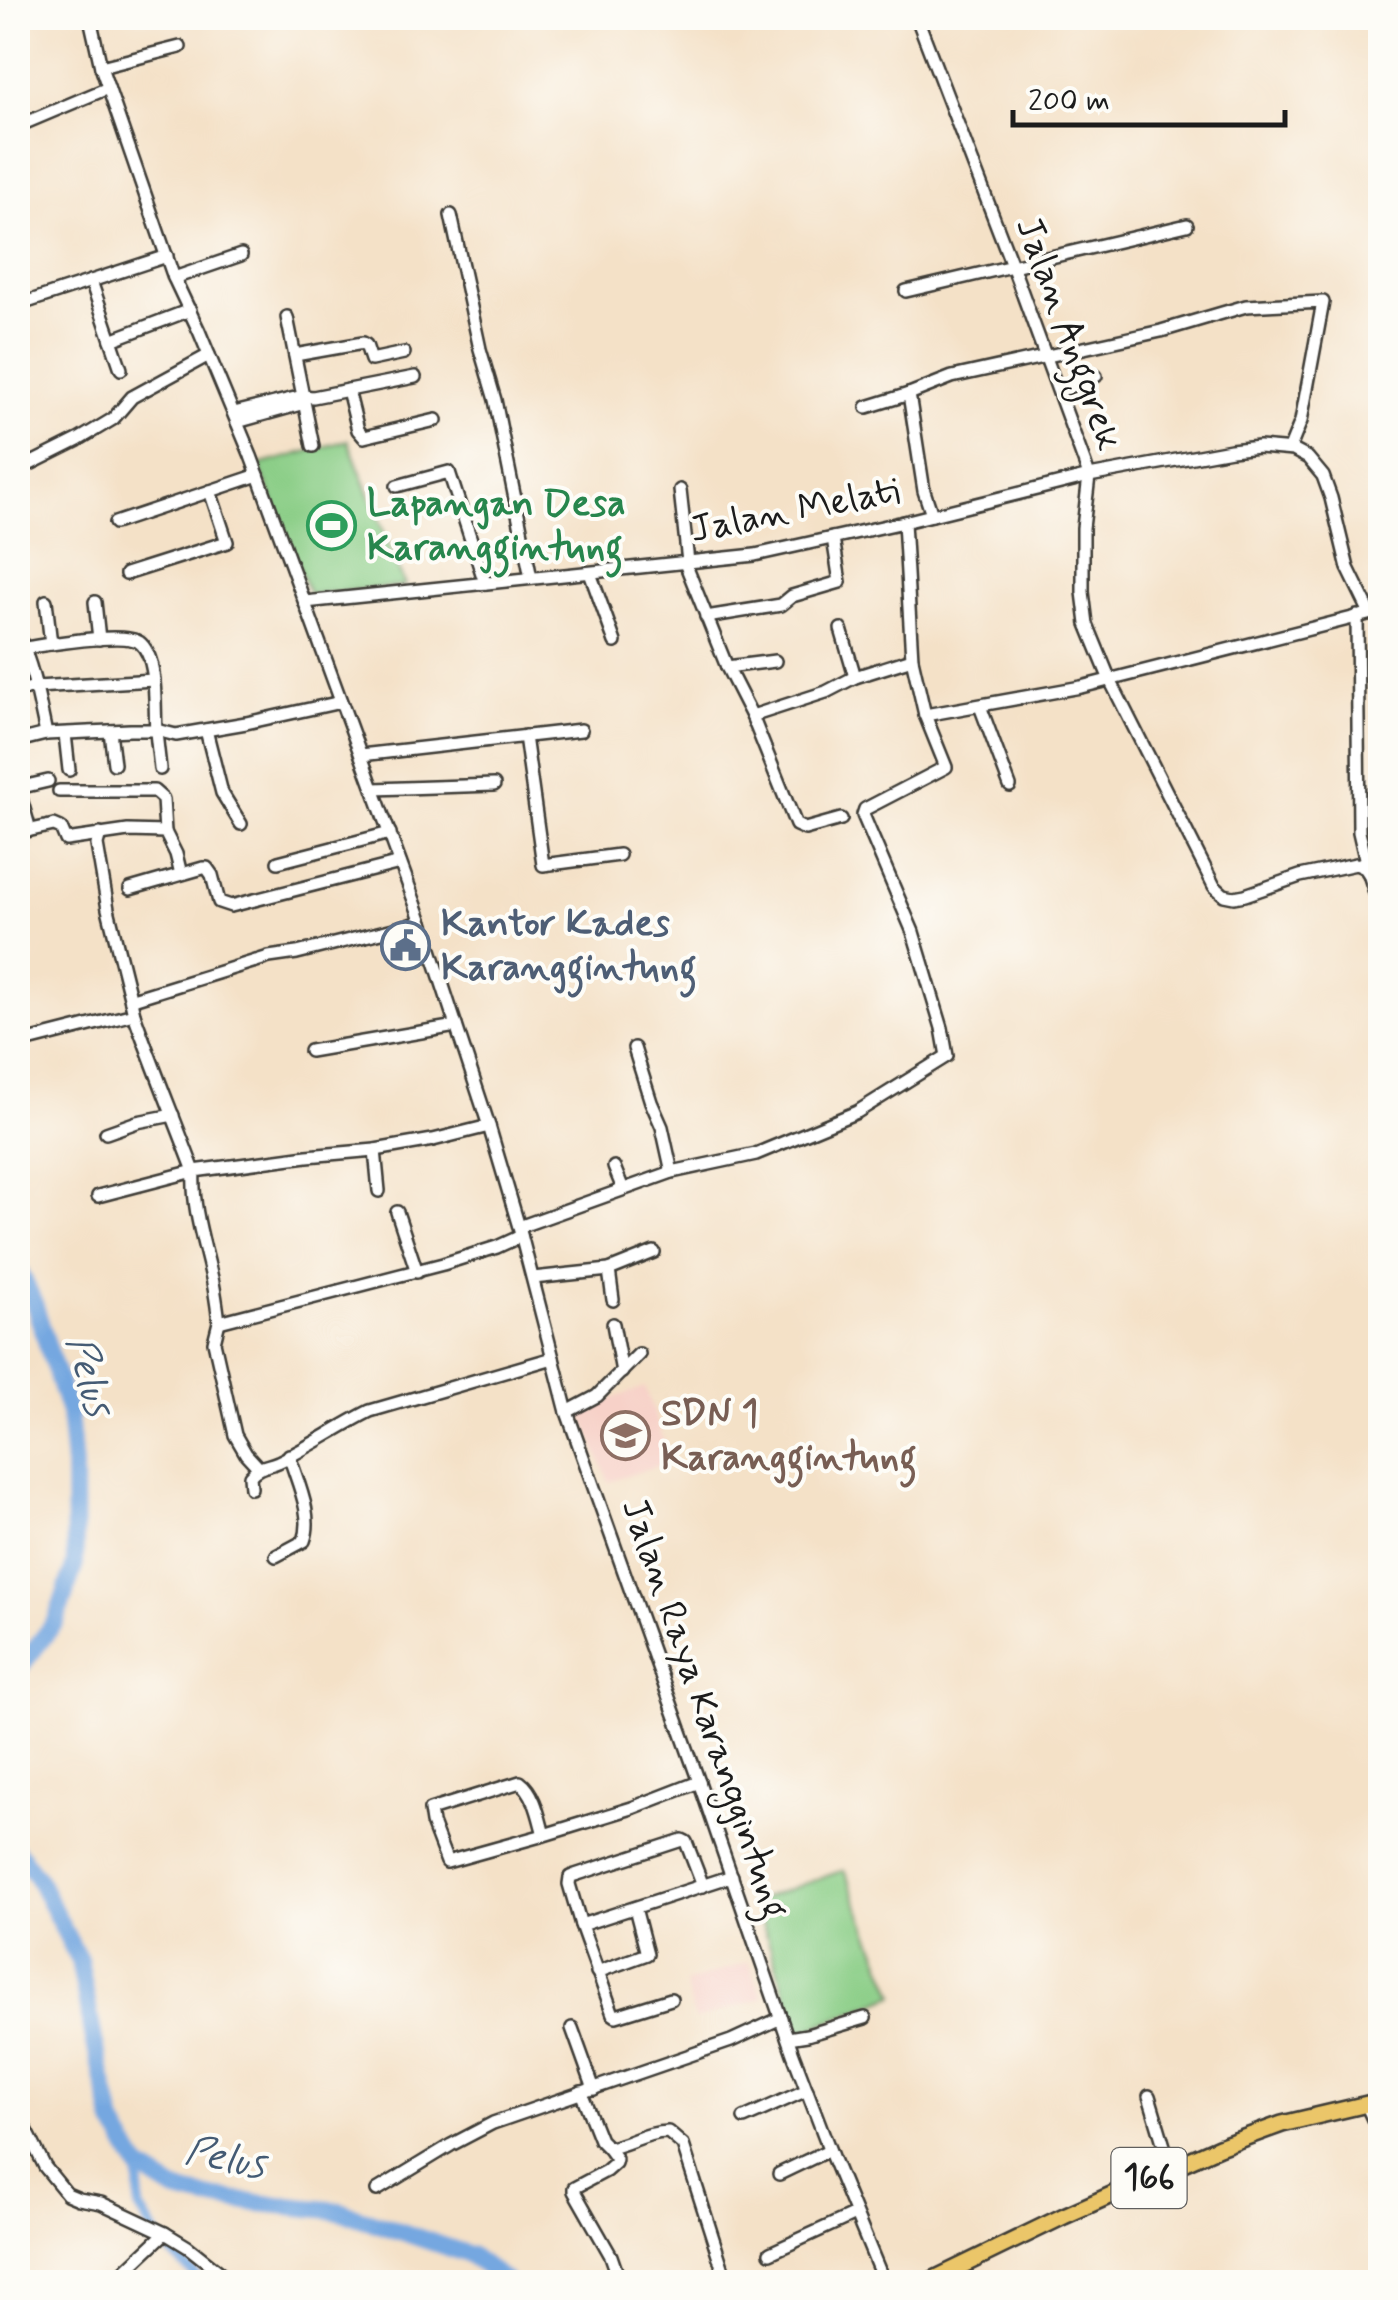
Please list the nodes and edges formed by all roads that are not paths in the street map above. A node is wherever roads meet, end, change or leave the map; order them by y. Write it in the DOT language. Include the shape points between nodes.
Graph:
graph roads {
  1 [pos="90,18"];
  2 [pos="917,18"];
  3 [pos="180,47"];
  4 [pos="101,67"];
  5 [pos="108,88"];
  6 [pos="18,126"];
  7 [pos="451,214"];
  8 [pos="1187,225"];
  9 [pos="241,255"];
  10 [pos="167,256"];
  11 [pos="1012,264"];
  12 [pos="174,278"];
  13 [pos="91,281"];
  14 [pos="906,291"];
  15 [pos="18,305"];
  16 [pos="190,310"];
  17 [pos="287,317"];
  18 [pos="111,340"];
  19 [pos="404,353"];
  20 [pos="209,355"];
  21 [pos="295,355"];
  22 [pos="1046,356"];
  23 [pos="120,368"];
  24 [pos="1096,376"];
  25 [pos="415,377"];
  26 [pos="348,390"];
  27 [pos="1059,392"];
  28 [pos="909,394"];
  29 [pos="307,399"];
  30 [pos="867,406"];
  31 [pos="236,418"];
  32 [pos="436,420"];
  33 [pos="313,446"];
  34 [pos="1295,451"];
  35 [pos="18,470"];
  36 [pos="258,475"];
  37 [pos="1088,476"];
  38 [pos="397,486"];
  39 [pos="680,490"];
  40 [pos="210,491"];
  41 [pos="932,515"];
  42 [pos="904,522"];
  43 [pos="114,523"];
  44 [pos="833,538"];
  45 [pos="686,562"];
  46 [pos="590,573"];
  47 [pos="126,574"];
  48 [pos="530,578"];
  49 [pos="485,583"];
  50 [pos="46,601"];
  51 [pos="95,602"];
  52 [pos="305,602"];
  53 [pos="1369,613"];
  54 [pos="706,617"];
  55 [pos="841,629"];
  56 [pos="99,639"];
  57 [pos="20,640"];
  58 [pos="615,642"];
  59 [pos="51,644"];
  60 [pos="912,659"];
  61 [pos="775,661"];
  62 [pos="728,667"];
  63 [pos="855,677"];
  64 [pos="154,680"];
  65 [pos="1110,680"];
  66 [pos="36,687"];
  67 [pos="18,691"];
  68 [pos="341,702"];
  69 [pos="980,706"];
  70 [pos="752,716"];
  71 [pos="925,716"];
  72 [pos="156,730"];
  73 [pos="206,730"];
  74 [pos="581,730"];
  75 [pos="110,731"];
  76 [pos="46,734"];
  77 [pos="65,734"];
  78 [pos="525,736"];
  79 [pos="18,741"];
  80 [pos="361,755"];
  81 [pos="114,764"];
  82 [pos="69,770"];
  83 [pos="160,770"];
  84 [pos="48,781"];
  85 [pos="494,785"];
  86 [pos="1010,786"];
  87 [pos="18,788"];
  88 [pos="374,789"];
  89 [pos="59,791"];
  90 [pos="840,819"];
  91 [pos="241,824"];
  92 [pos="24,832"];
  93 [pos="165,832"];
  94 [pos="390,833"];
  95 [pos="100,834"];
  96 [pos="1380,854"];
  97 [pos="619,855"];
  98 [pos="278,862"];
  99 [pos="400,863"];
  100 [pos="1363,863"];
  101 [pos="181,874"];
  102 [pos="130,889"];
  103 [pos="1380,908"];
  104 [pos="422,922"];
  105 [pos="131,1001"];
  106 [pos="134,1014"];
  107 [pos="456,1026"];
  108 [pos="32,1040"];
  109 [pos="634,1048"];
  110 [pos="310,1051"];
  111 [pos="172,1115"];
  112 [pos="490,1126"];
  113 [pos="106,1133"];
  114 [pos="376,1150"];
  115 [pos="614,1167"];
  116 [pos="194,1171"];
  117 [pos="672,1172"];
  118 [pos="380,1190"];
  119 [pos="623,1190"];
  120 [pos="98,1196"];
  121 [pos="398,1212"];
  122 [pos="520,1232"];
  123 [pos="654,1252"];
  124 [pos="609,1270"];
  125 [pos="416,1272"];
  126 [pos="532,1278"];
  127 [pos="613,1300"];
  128 [pos="219,1322"];
  129 [pos="613,1324"];
  130 [pos="639,1354"];
  131 [pos="553,1358"];
  132 [pos="622,1372"];
  133 [pos="567,1412"];
  134 [pos="289,1456"];
  135 [pos="258,1467"];
  136 [pos="251,1488"];
  137 [pos="276,1556"];
  138 [pos="700,1782"];
  139 [pos="544,1835"];
  140 [pos="732,1876"];
  141 [pos="703,1886"];
  142 [pos="635,1908"];
  143 [pos="581,1925"];
  144 [pos="597,1972"];
  145 [pos="670,1998"];
  146 [pos="781,2018"];
  147 [pos="865,2018"];
  148 [pos="572,2028"];
  149 [pos="788,2038"];
  150 [pos="808,2090"];
  151 [pos="587,2091"];
  152 [pos="1148,2096"];
  153 [pos="1373,2102"];
  154 [pos="18,2113"];
  155 [pos="744,2118"];
  156 [pos="1380,2134"];
  157 [pos="608,2148"];
  158 [pos="829,2150"];
  159 [pos="1171,2169"];
  160 [pos="779,2174"];
  161 [pos="378,2190"];
  162 [pos="856,2214"];
  163 [pos="165,2234"];
  164 [pos="770,2253"];
  165 [pos="113,2282"];
  166 [pos="232,2282"];
  167 [pos="620,2282"];
  168 [pos="720,2282"];
  169 [pos="884,2282"];
  170 [pos="928,2282"];
  1 -- 4 [label="street, Jalan Raya Karanggintung"];
  2 -- 11 [label="street, Jalan Anggrek"];
  3 -- 4 [label="street"];
  4 -- 5 [label="street, Jalan Raya Karanggintung"];
  5 -- 6 [label="street"];
  5 -- 10 [label="street, Jalan Raya Karanggintung"];
  7 -- 48 [label="street"];
  8 -- 11 [label="street"];
  9 -- 12 [label="street"];
  10 -- 12 [label="street, Jalan Raya Karanggintung"];
  10 -- 13 [label="street"];
  11 -- 14 [label="street"];
  11 -- 22 [label="street, Jalan Anggrek"];
  12 -- 16 [label="street, Jalan Raya Karanggintung"];
  13 -- 15 [label="street"];
  13 -- 18 [label="street"];
  16 -- 18 [label="street"];
  16 -- 20 [label="street, Jalan Raya Karanggintung"];
  17 -- 21 [label="street"];
  18 -- 23 [label="street"];
  19 -- 21 [label="street" via="371,360 363,342"];
  20 -- 31 [label="street, Jalan Raya Karanggintung"];
  20 -- 35 [label="street" via="132,397 78,440"];
  21 -- 29 [label="street"];
  22 -- 27 [label="street, Jalan Anggrek"];
  22 -- 28 [label="street" via="952,376"];
  22 -- 34 [label="street" via="1246,306 1323,302"];
  24 -- 27 [label="street"];
  25 -- 26 [label="street"];
  26 -- 29 [label="street"];
  26 -- 32 [label="street" via="364,436"];
  27 -- 37 [label="street, Jalan Anggrek"];
  28 -- 30 [label="street"];
  28 -- 41 [label="street"];
  29 -- 31 [label="street"];
  29 -- 33 [label="street"];
  31 -- 36 [label="street, Jalan Raya Karanggintung"];
  34 -- 37 [label="street, Jalan Melati" via="1231,450"];
  34 -- 53 [label="street" via="1326,482 1348,568"];
  36 -- 40 [label="street"];
  36 -- 52 [label="street, Jalan Raya Karanggintung"];
  37 -- 41 [label="street, Jalan Melati"];
  37 -- 65 [label="street, Jalan Anggrek" via="1087,624"];
  38 -- 49 [label="street" via="450,472"];
  39 -- 45 [label="street"];
  40 -- 43 [label="street"];
  40 -- 47 [label="street" via="227,542"];
  41 -- 42 [label="street, Jalan Melati"];
  42 -- 44 [label="street, Jalan Melati"];
  42 -- 60 [label="street"];
  44 -- 45 [label="street, Jalan Melati"];
  44 -- 54 [label="street" via="840,582 781,605"];
  45 -- 46 [label="street, Jalan Melati"];
  45 -- 54 [label="street"];
  46 -- 48 [label="street, Jalan Melati"];
  46 -- 58 [label="street"];
  48 -- 49 [label="street, Jalan Melati"];
  49 -- 52 [label="street, Jalan Melati"];
  50 -- 59 [label="street"];
  51 -- 56 [label="street"];
  52 -- 68 [label="street, Jalan Raya Karanggintung"];
  53 -- 65 [label="street"];
  53 -- 100 [label="street" via="1358,832"];
  54 -- 62 [label="street"];
  55 -- 63 [label="street"];
  56 -- 59 [label="street"];
  56 -- 64 [label="street" via="139,642"];
  57 -- 59 [label="street"];
  57 -- 66 [label="street"];
  60 -- 63 [label="street"];
  60 -- 71 [label="street"];
  61 -- 62 [label="street"];
  62 -- 70 [label="street"];
  63 -- 70 [label="street"];
  64 -- 66 [label="street"];
  64 -- 72 [label="street"];
  65 -- 69 [label="street"];
  65 -- 100 [label="street, Jalan Anggrek" via="1219,892 1245,895"];
  66 -- 67 [label="street"];
  66 -- 76 [label="street"];
  68 -- 73 [label="street"];
  68 -- 80 [label="street, Jalan Raya Karanggintung"];
  69 -- 71 [label="street"];
  69 -- 86 [label="street"];
  70 -- 90 [label="street" via="796,825"];
  71 -- 117 [label="street" via="945,768 862,815 912,932 947,1056 857,1112 756,1154"];
  72 -- 73 [label="street" via="176,736"];
  72 -- 75 [label="street"];
  72 -- 83 [label="street"];
  73 -- 91 [label="street" via="222,793"];
  74 -- 78 [label="street"];
  75 -- 77 [label="street"];
  75 -- 81 [label="street"];
  76 -- 77 [label="street"];
  76 -- 79 [label="street"];
  77 -- 82 [label="street"];
  78 -- 80 [label="street"];
  78 -- 97 [label="street" via="544,865"];
  80 -- 88 [label="street, Jalan Raya Karanggintung"];
  84 -- 87 [label="street"];
  85 -- 88 [label="street"];
  87 -- 92 [label="street"];
  88 -- 94 [label="street, Jalan Raya Karanggintung"];
  89 -- 93 [label="street" via="154,791 163,800"];
  92 -- 95 [label="street" via="58,825 66,840"];
  93 -- 95 [label="street"];
  93 -- 101 [label="street"];
  94 -- 98 [label="street"];
  94 -- 99 [label="street, Jalan Raya Karanggintung"];
  95 -- 105 [label="street" via="108,909"];
  96 -- 100 [label="street"];
  99 -- 101 [label="street" via="230,906 219,902 208,868"];
  99 -- 104 [label="street, Jalan Raya Karanggintung"];
  100 -- 103 [label="street"];
  101 -- 102 [label="street"];
  104 -- 105 [label="street" via="270,957"];
  104 -- 107 [label="street, Jalan Raya Karanggintung"];
  105 -- 106 [label="street"];
  106 -- 108 [label="street"];
  106 -- 111 [label="street"];
  107 -- 110 [label="street"];
  107 -- 112 [label="street, Jalan Raya Karanggintung"];
  109 -- 117 [label="street"];
  111 -- 113 [label="street"];
  111 -- 116 [label="street"];
  112 -- 114 [label="street"];
  112 -- 122 [label="street, Jalan Raya Karanggintung"];
  114 -- 116 [label="street"];
  114 -- 118 [label="street"];
  115 -- 119 [label="street"];
  116 -- 120 [label="street"];
  116 -- 128 [label="street"];
  117 -- 119 [label="street"];
  119 -- 122 [label="street"];
  121 -- 125 [label="street"];
  122 -- 125 [label="street" via="498,1247"];
  122 -- 126 [label="street, Jalan Raya Karanggintung"];
  123 -- 124 [label="street"];
  124 -- 126 [label="street"];
  124 -- 127 [label="street"];
  125 -- 128 [label="street"];
  126 -- 131 [label="street, Jalan Raya Karanggintung"];
  128 -- 135 [label="street" via="214,1342 235,1436"];
  129 -- 132 [label="street"];
  130 -- 132 [label="street"];
  131 -- 133 [label="street, Jalan Raya Karanggintung"];
  131 -- 134 [label="street" via="370,1411"];
  132 -- 133 [label="street"];
  133 -- 138 [label="street, Jalan Raya Karanggintung"];
  134 -- 135 [label="street"];
  134 -- 137 [label="street" via="308,1531 304,1542"];
  135 -- 136 [label="street"];
  138 -- 139 [label="street"];
  138 -- 140 [label="street, Jalan Raya Karanggintung"];
  139 -- 139 [label="street" via="532,1796 520,1782 430,1810 447,1862"];
  140 -- 141 [label="street"];
  140 -- 146 [label="street, Jalan Raya Karanggintung"];
  141 -- 142 [label="street"];
  141 -- 143 [label="street" via="682,1840 570,1877"];
  142 -- 143 [label="street"];
  142 -- 144 [label="street" via="647,1954"];
  143 -- 144 [label="street"];
  144 -- 145 [label="street" via="616,2016"];
  146 -- 149 [label="street, Jalan Raya Karanggintung"];
  146 -- 151 [label="street"];
  147 -- 149 [label="street"];
  148 -- 151 [label="street"];
  149 -- 150 [label="street, Jalan Raya Karanggintung"];
  150 -- 155 [label="street"];
  150 -- 158 [label="street, Jalan Raya Karanggintung"];
  151 -- 157 [label="street"];
  151 -- 161 [label="street" via="472,2133"];
  152 -- 159 [label="street"];
  153 -- 156 [label="street"];
  153 -- 159 [label="main road, 166" via="1260,2131"];
  154 -- 163 [label="street" via="67,2194"];
  157 -- 167 [label="street" via="616,2163 574,2191"];
  157 -- 168 [label="street" via="656,2132 676,2137 723,2270"];
  158 -- 160 [label="street"];
  158 -- 162 [label="street, Jalan Raya Karanggintung"];
  159 -- 170 [label="main road, 166"];
  162 -- 164 [label="street"];
  162 -- 169 [label="street, Jalan Raya Karanggintung"];
  163 -- 165 [label="street"];
  163 -- 166 [label="street"];
}
